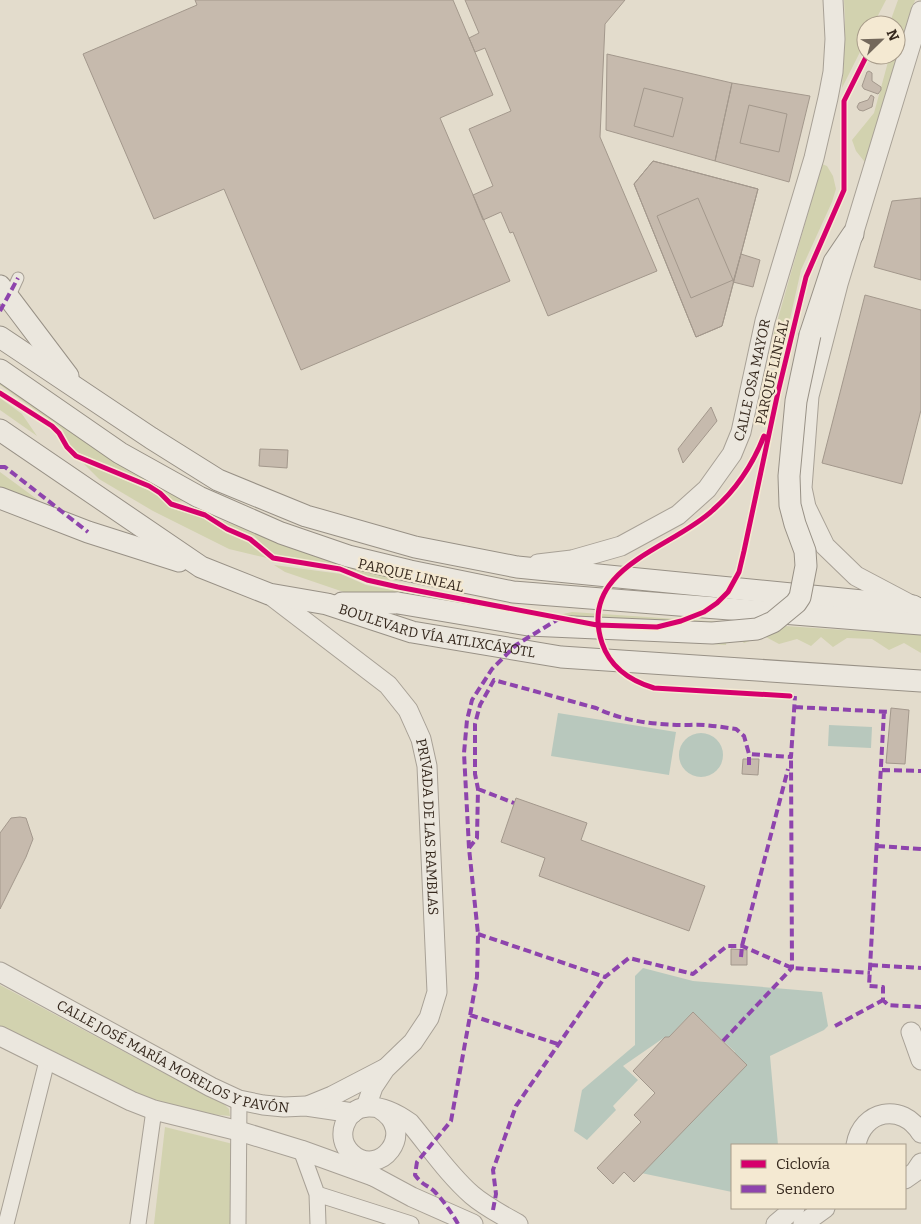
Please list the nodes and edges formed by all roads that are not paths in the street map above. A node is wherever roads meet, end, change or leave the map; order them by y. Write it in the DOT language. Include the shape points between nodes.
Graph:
graph roads {
  1 [pos="833,0"];
  2 [pos="921,11"];
  3 [pos="853,234"];
  4 [pos="10,285"];
  5 [pos="0,337"];
  6 [pos="0,370"];
  7 [pos="79,390"];
  8 [pos="0,430"];
  9 [pos="0,498"];
  10 [pos="517,567"];
  11 [pos="201,568"];
  12 [pos="269,594"];
  13 [pos="327,604"];
  14 [pos="918,613"];
  15 [pos="921,680"];
  16 [pos="0,972"];
  17 [pos="911,1032"];
  18 [pos="0,1036"];
  19 [pos="921,1060"];
  20 [pos="47,1061"];
  21 [pos="385,1069"];
  22 [pos="239,1100"];
  23 [pos="306,1106"];
  24 [pos="154,1110"];
  25 [pos="366,1110"];
  26 [pos="918,1123"];
  27 [pos="239,1131"];
  28 [pos="855,1141"];
  29 [pos="302,1150"];
  30 [pos="358,1158"];
  31 [pos="337,1162"];
  32 [pos="921,1163"];
  33 [pos="373,1176"];
  34 [pos="906,1178"];
  35 [pos="317,1194"];
  36 [pos="412,1197"];
  37 [pos="794,1209"];
  38 [pos="824,1209"];
  39 [pos="6,1224"];
  40 [pos="138,1224"];
  41 [pos="238,1224"];
  42 [pos="318,1224"];
  43 [pos="411,1224"];
  44 [pos="473,1224"];
  45 [pos="518,1224"];
  46 [pos="776,1224"];
  47 [pos="803,1224"];
  1 -- 10 [label="street, CALLE OSA MAYOR" via="833,72 826,107 765,321 741,432 732,454 700,497 678,515 621,546 572,560"];
  2 -- 3 [label="street"];
  3 -- 13 [label="main road, bridge" via="834,262 810,336 796,401 789,476 790,505 805,551 806,566 800,597 773,622 757,629 712,633 538,625 398,603"];
  3 -- 14 [label="street" via="810,396 802,488 806,507 825,546 856,576"];
  4 -- 7 [label="main road"];
  5 -- 7 [label="main road"];
  6 -- 14 [label="main road" via="120,453 199,497 281,533 348,556 513,592"];
  7 -- 10 [label="main road" via="218,480 306,516 415,547"];
  8 -- 11 [label="main road, BOULEVARD VÍA ATLIXCÁYOTL"];
  9 -- 11 [label="main road" via="88,532"];
  10 -- 14 [label="main road"];
  11 -- 12 [label="main road, BOULEVARD VÍA ATLIXCÁYOTL"];
  12 -- 13 [label="main road, BOULEVARD VÍA ATLIXCÁYOTL"];
  12 -- 21 [label="street, PRIVADA DE LAS RAMBLAS" via="388,686 408,710 421,739 427,766 437,992 429,1018 412,1042"];
  13 -- 15 [label="main road, BOULEVARD VÍA ATLIXCÁYOTL" via="412,632 561,657"];
  16 -- 22 [label="street, CALLE JOSÉ MARÍA MORELOS Y PAVÓN"];
  17 -- 19 [label="street"];
  18 -- 20 [label="street"];
  20 -- 24 [label="street"];
  20 -- 39 [label="street"];
  21 -- 23 [label="street"];
  21 -- 25 [label="street, PRIVADA DE LAS RAMBLAS"];
  22 -- 23 [label="street, CALLE JOSÉ MARÍA MORELOS Y PAVÓN" via="284,1107"];
  22 -- 27 [label="street"];
  23 -- 25 [label="street, CALLE JOSÉ MARÍA MORELOS Y PAVÓN"];
  24 -- 27 [label="street"];
  24 -- 40 [label="street"];
  25 -- 30 [label="street" via="345,1123 343,1131 346,1148"];
  25 -- 30 [label="street" via="391,1118 396,1137 387,1154 379,1159"];
  25 -- 45 [label="street, CALLE JOSÉ MARÍA MORELOS Y PAVÓN" via="401,1116 473,1196"];
  26 -- 28 [label="street" via="894,1113 883,1114 864,1124"];
  27 -- 29 [label="street"];
  27 -- 41 [label="street"];
  29 -- 31 [label="street"];
  29 -- 35 [label="street"];
  30 -- 31 [label="street"];
  30 -- 33 [label="street"];
  31 -- 33 [label="street"];
  32 -- 34 [label="street"];
  33 -- 36 [label="street"];
  35 -- 42 [label="street"];
  35 -- 43 [label="street"];
  36 -- 43 [label="street"];
  36 -- 44 [label="street"];
  37 -- 46 [label="street"];
  38 -- 47 [label="street"];
}
